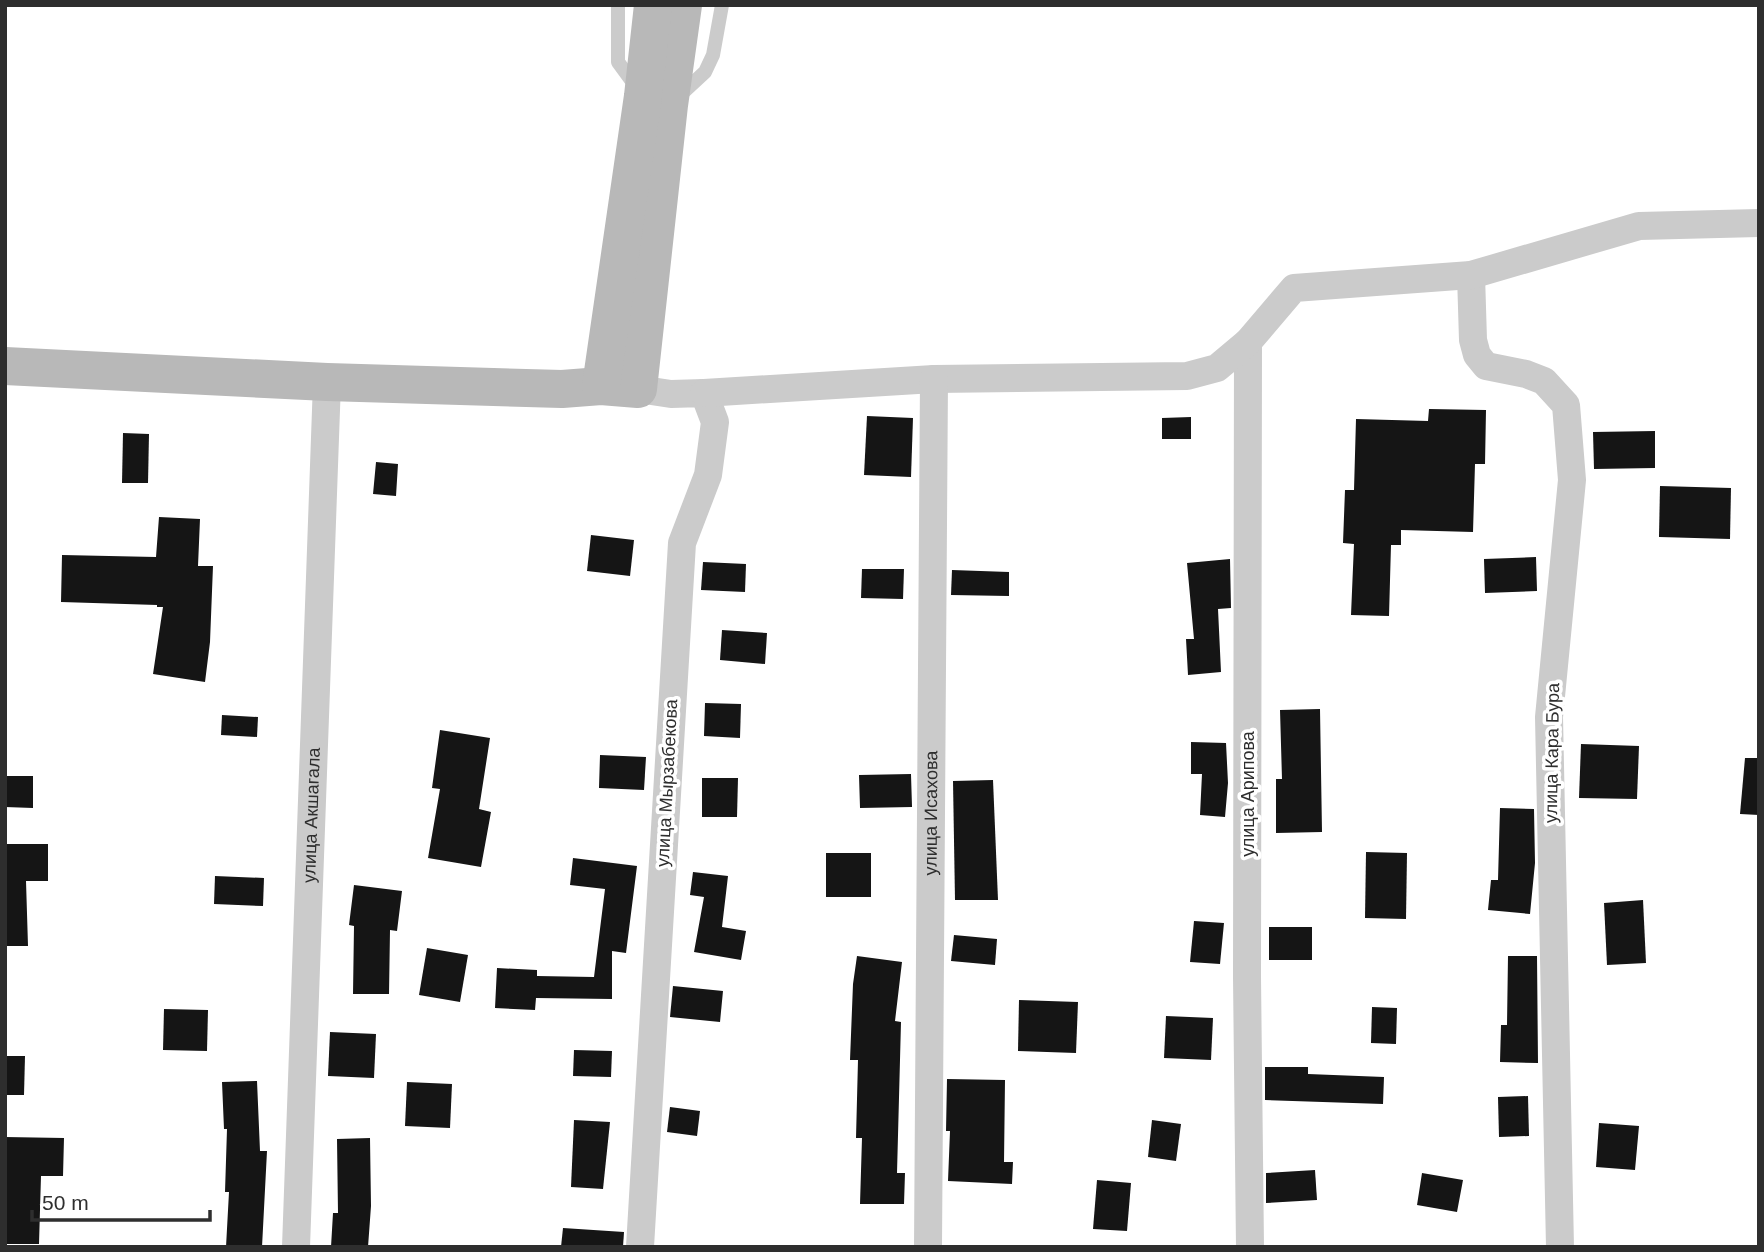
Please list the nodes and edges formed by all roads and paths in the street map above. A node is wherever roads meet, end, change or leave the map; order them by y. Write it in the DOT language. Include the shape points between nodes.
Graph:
graph roads {
  1 [pos="618,5"];
  2 [pos="653,5"];
  3 [pos="683,5"];
  4 [pos="722,5"];
  5 [pos="656,100"];
  6 [pos="1759,223"];
  7 [pos="1471,275"];
  8 [pos="1248,342"];
  9 [pos="5,366"];
  10 [pos="934,379"];
  11 [pos="327,383"];
  12 [pos="620,387"];
  13 [pos="704,393"];
  14 [pos="296,1247"];
  15 [pos="640,1247"];
  16 [pos="928,1247"];
  17 [pos="1250,1247"];
  18 [pos="1560,1247"];
  1 -- 5 [label="lane" via="618,62"];
  2 -- 5 [label="main road"];
  3 -- 5 [label="main road"];
  4 -- 5 [label="lane" via="713,55 705,72"];
  5 -- 12 [label="main road"];
  6 -- 7 [label="street" via="1639,226"];
  7 -- 8 [label="street" via="1294,288"];
  7 -- 18 [label="street, улица Кара Бура" via="1477,355 1486,366 1544,381 1566,405 1572,480 1549,717"];
  8 -- 10 [label="street" via="1217,368 1187,376"];
  8 -- 17 [label="street, улица Арипова"];
  9 -- 11 [label="main road"];
  10 -- 13 [label="street"];
  10 -- 16 [label="street, улица Исахова"];
  11 -- 12 [label="main road"];
  11 -- 14 [label="street, улица Акшагала"];
  12 -- 13 [label="street"];
  13 -- 15 [label="street, улица Мырзабекова" via="715,422 708,475 681,543"];
}
